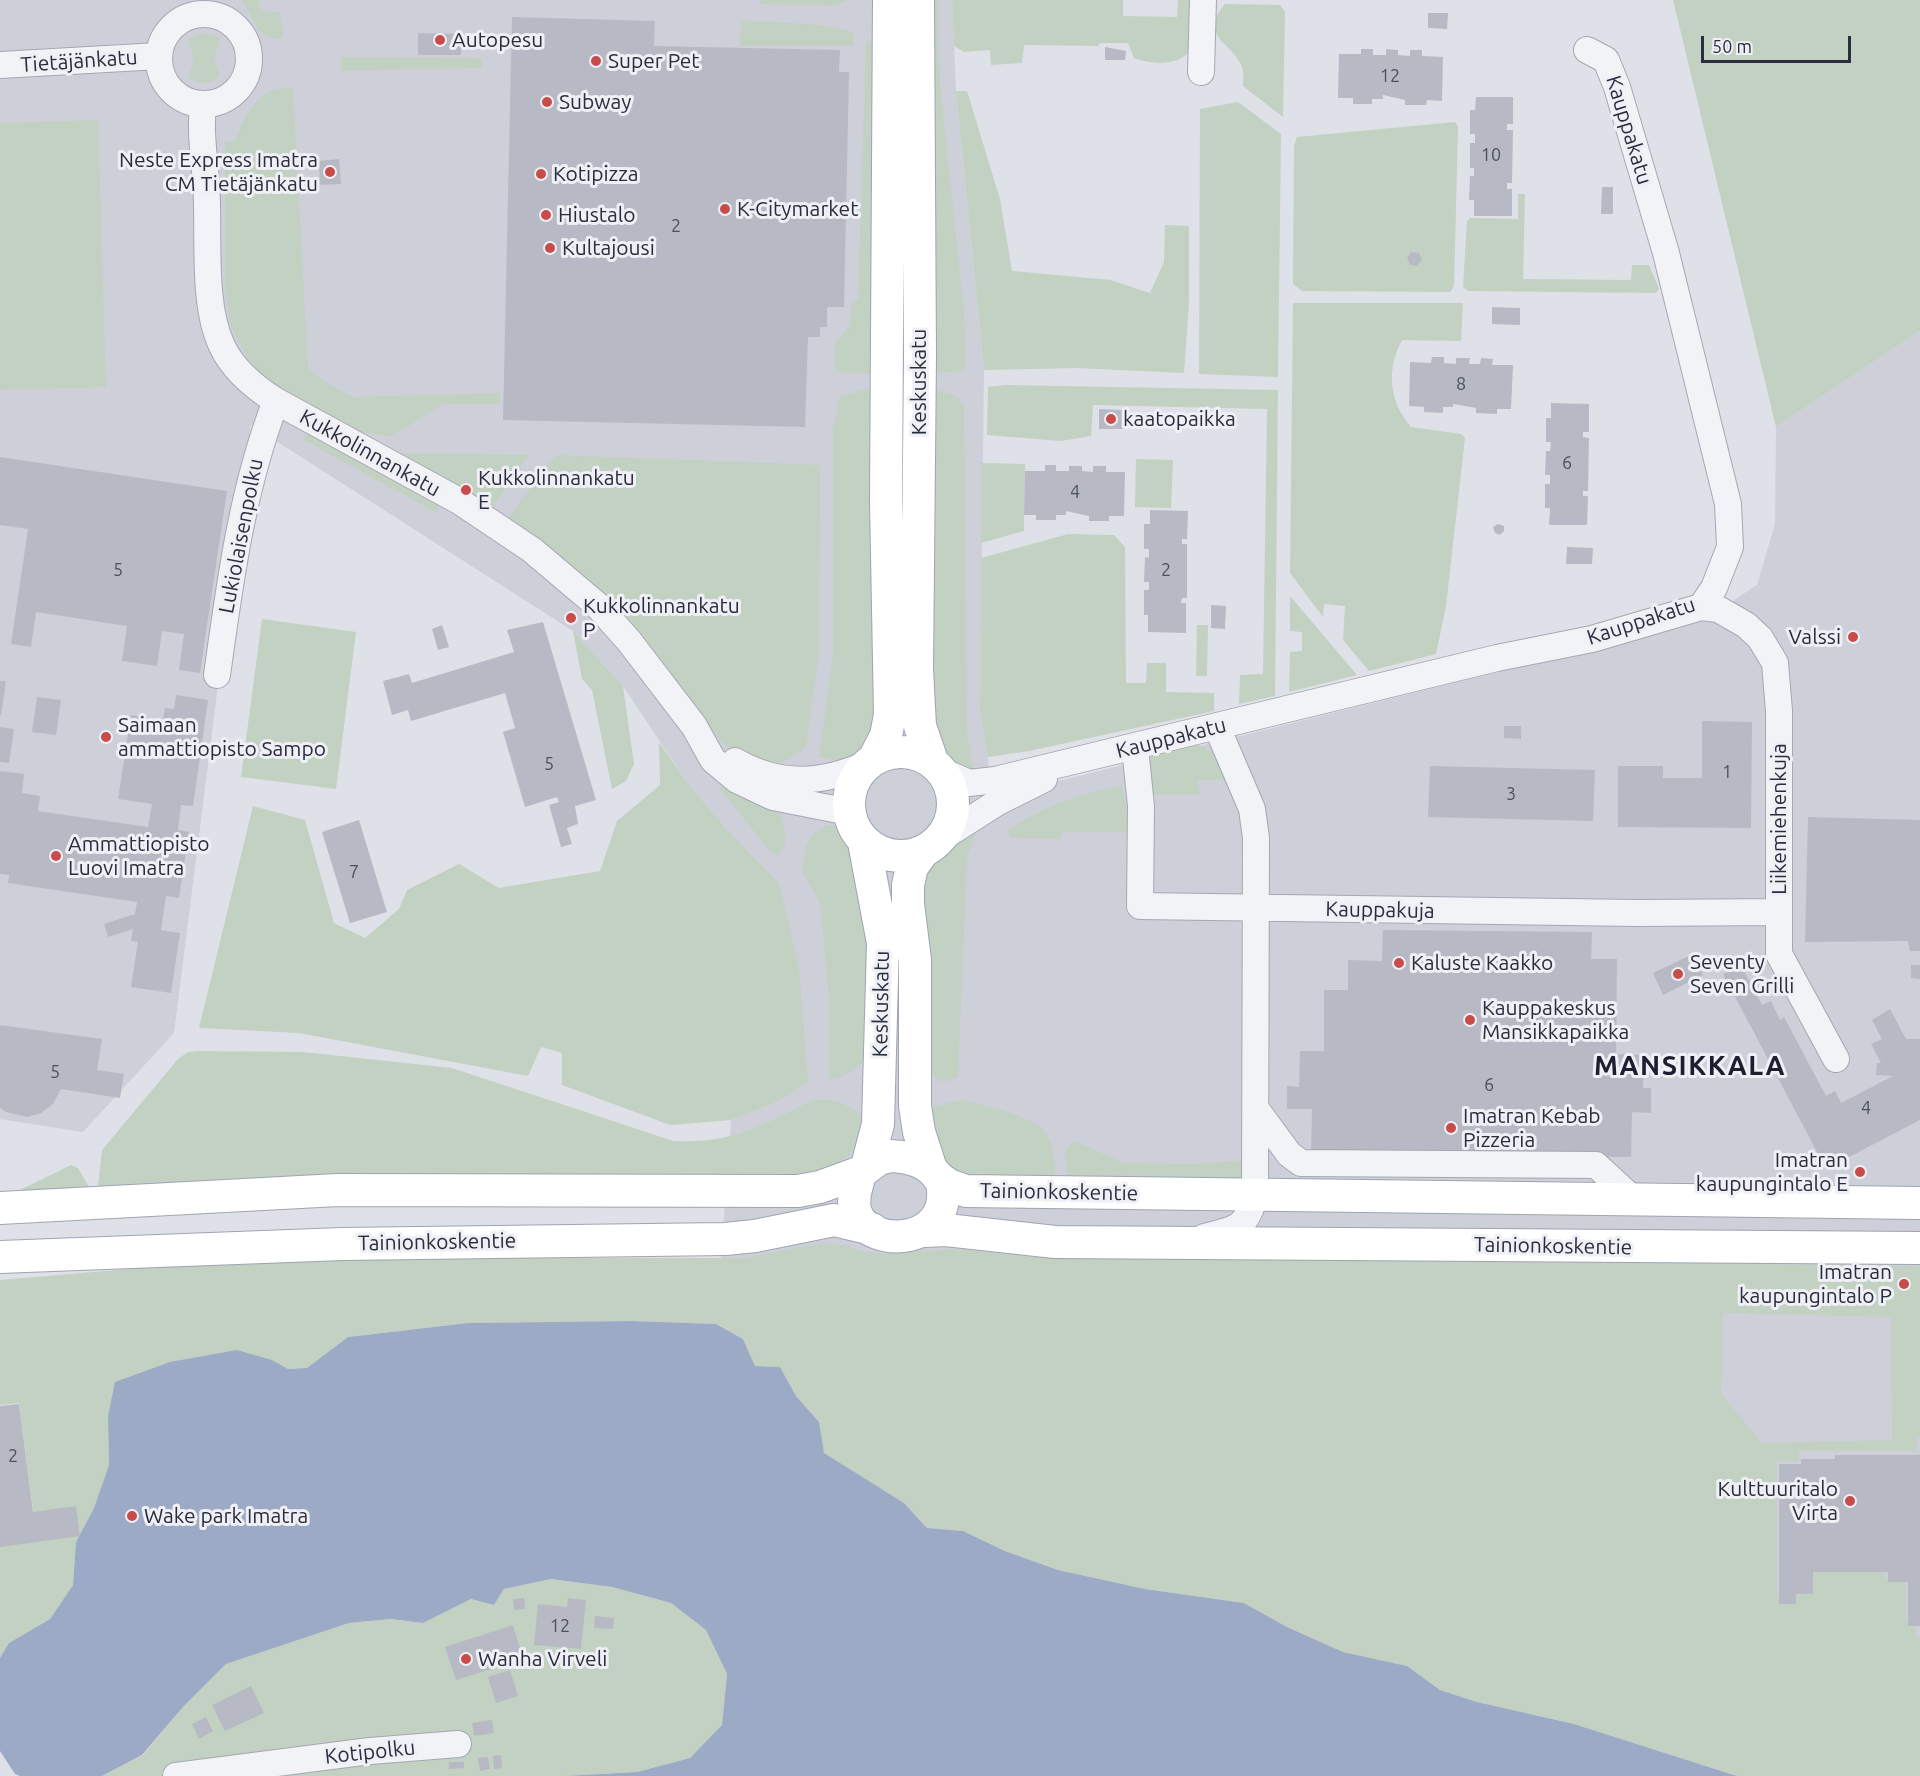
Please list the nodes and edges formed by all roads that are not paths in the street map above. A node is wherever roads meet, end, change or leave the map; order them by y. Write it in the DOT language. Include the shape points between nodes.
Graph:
graph roads {
  1 [pos="889,0"];
  2 [pos="918,0"];
  3 [pos="1203,0"];
  4 [pos="202,7"];
  5 [pos="1587,50"];
  6 [pos="159,56"];
  7 [pos="0,65"];
  8 [pos="1202,72"];
  9 [pos="203,104"];
  10 [pos="276,401"];
  11 [pos="1701,607"];
  12 [pos="217,675"];
  13 [pos="694,726"];
  14 [pos="1217,727"];
  15 [pos="1135,748"];
  16 [pos="871,761"];
  17 [pos="1078,762"];
  18 [pos="937,766"];
  19 [pos="849,812"];
  20 [pos="864,842"];
  21 [pos="931,846"];
  22 [pos="1258,909"];
  23 [pos="1778,912"];
  24 [pos="1836,1059"];
  25 [pos="1256,1109"];
  26 [pos="864,1169"];
  27 [pos="935,1173"];
  28 [pos="1254,1194"];
  29 [pos="1633,1199"];
  30 [pos="1920,1203"];
  31 [pos="0,1208"];
  32 [pos="872,1229"];
  33 [pos="925,1231"];
  34 [pos="1186,1241"];
  35 [pos="1920,1248"];
  36 [pos="0,1257"];
  37 [pos="458,1744"];
  38 [pos="176,1776"];
  1 -- 16 [label="main road, Keskuskatu" via="885,501 890,715 886,736"];
  2 -- 18 [label="main road, Keskuskatu" via="917,669 921,726"];
  3 -- 8 [label="street"];
  4 -- 6 [label="street" via="171,28"];
  4 -- 9 [label="street" via="235,26 246,40 250,58 247,76 237,92 222,102"];
  5 -- 11 [label="street, Kauppakatu" via="1606,60 1617,87 1666,253 1728,504 1730,547"];
  6 -- 7 [label="street, Tietäjänkatu"];
  6 -- 9 [label="street" via="161,77 171,92 186,102"];
  9 -- 10 [label="street, Kukkolinnankatu" via="200,133 206,182 211,317 222,347 240,371"];
  10 -- 12 [label="street, Lukiolaisenpolku" via="258,450 234,555"];
  10 -- 13 [label="street, Kukkolinnankatu" via="459,501 532,550 597,605 630,641"];
  11 -- 14 [label="street, Kauppakatu" via="1592,639 1497,658"];
  11 -- 23 [label="street, Liikemiehenkuja" via="1718,609 1746,625 1760,638 1775,663 1779,711"];
  13 -- 16 [label="street, Kukkolinnankatu" via="734,760 756,773 779,778 822,778 846,773"];
  13 -- 19 [label="street, Kukkolinnankatu" via="713,760 752,789"];
  14 -- 15 [label="street, Kauppakatu"];
  14 -- 22 [label="street, Tainionkoskentie" via="1252,809"];
  15 -- 17 [label="street, Kauppakatu"];
  15 -- 22 [label="street, Kauppakuja" via="1141,806 1140,906"];
  16 -- 18 [label="main road" via="888,753 903,752 918,754"];
  16 -- 19 [label="main road" via="853,782"];
  17 -- 18 [label="street, Kauppakatu" via="984,783 969,783"];
  17 -- 21 [label="street, Kauppakatu" via="998,802"];
  18 -- 21 [label="main road" via="954,800 951,821"];
  19 -- 20 [label="main road"];
  20 -- 21 [label="main road" via="897,857"];
  20 -- 26 [label="main road, Keskuskatu" via="883,943 878,1124"];
  21 -- 27 [label="main road, Keskuskatu" via="912,867 908,904 915,960 915,1106 919,1132"];
  22 -- 23 [label="street, Kauppakuja"];
  22 -- 25 [label="street, Tainionkoskentie"];
  23 -- 24 [label="street, Liikemiehenkuja" via="1779,954"];
  25 -- 28 [label="street, Tainionkoskentie"];
  25 -- 29 [label="street" via="1288,1154 1301,1163 1596,1165"];
  26 -- 27 [label="main road" via="879,1159 904,1157 914,1158"];
  26 -- 31 [label="main road" via="820,1187 798,1191 338,1190"];
  26 -- 32 [label="main road" via="854,1202 856,1214"];
  27 -- 28 [label="main road, Tainionkoskentie" via="949,1185 966,1191"];
  27 -- 33 [label="main road" via="943,1189 942,1202 935,1220"];
  28 -- 29 [label="main road, Tainionkoskentie"];
  28 -- 34 [label="street, Tainionkoskentie" via="1245,1223 1233,1230"];
  29 -- 30 [label="main road, Tainionkoskentie"];
  32 -- 33 [label="main road" via="904,1237"];
  32 -- 36 [label="main road, Tainionkoskentie" via="834,1220 725,1239 342,1244"];
  33 -- 34 [label="main road, Tainionkoskentie" via="1055,1242"];
  34 -- 35 [label="main road, Tainionkoskentie"];
  37 -- 38 [label="street, Kotipolku"];
}
